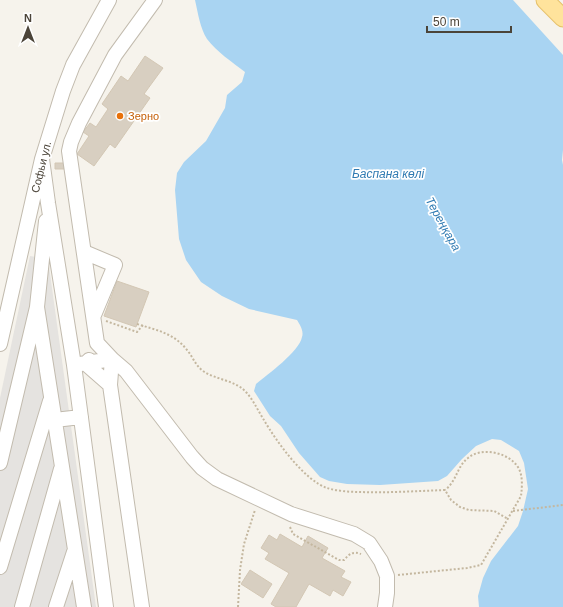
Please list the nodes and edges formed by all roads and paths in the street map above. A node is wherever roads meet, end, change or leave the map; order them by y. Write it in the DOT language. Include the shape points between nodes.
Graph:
graph roads {
  1 [pos="156,0"];
  2 [pos="546,0"];
  3 [pos="105,1"];
  4 [pos="563,18"];
  5 [pos="42,159"];
  6 [pos="48,203"];
  7 [pos="84,252"];
  8 [pos="37,308"];
  9 [pos="94,316"];
  10 [pos="137,324"];
  11 [pos="143,326"];
  12 [pos="97,343"];
  13 [pos="0,344"];
  14 [pos="112,360"];
  15 [pos="80,364"];
  16 [pos="110,385"];
  17 [pos="81,418"];
  18 [pos="49,421"];
  19 [pos="0,463"];
  20 [pos="62,465"];
  21 [pos="445,490"];
  22 [pos="259,499"];
  23 [pos="563,505"];
  24 [pos="513,511"];
  25 [pos="291,514"];
  26 [pos="508,519"];
  27 [pos="75,549"];
  28 [pos="361,554"];
  29 [pos="0,567"];
  30 [pos="387,576"];
  31 [pos="22,607"];
  32 [pos="56,607"];
  33 [pos="84,607"];
  34 [pos="106,607"];
  35 [pos="142,607"];
  36 [pos="238,607"];
  37 [pos="385,607"];
  1 -- 7 [label="street" via="115,55 79,123 69,152"];
  2 -- 4 [label="main road"];
  3 -- 5 [label="street, Софьи ул." via="73,65"];
  5 -- 6 [label="street"];
  5 -- 13 [label="street, Софьи ул."];
  6 -- 8 [label="street"];
  6 -- 15 [label="street"];
  7 -- 9 [label="street"];
  7 -- 9 [label="street" via="115,265"];
  8 -- 18 [label="street" via="51,397"];
  8 -- 19 [label="street"];
  9 -- 11 [label="path" via="137,332"];
  9 -- 12 [label="street"];
  10 -- 11 [label="path"];
  11 -- 21 [label="path" via="168,333 187,350 197,366 245,391 282,447 318,484 347,491 381,493"];
  12 -- 14 [label="street"];
  12 -- 15 [label="street" via="97,350"];
  14 -- 15 [label="street"];
  14 -- 16 [label="street"];
  14 -- 22 [label="street" via="126,371 202,468 217,479"];
  15 -- 16 [label="street"];
  15 -- 17 [label="street"];
  16 -- 35 [label="street"];
  17 -- 18 [label="street"];
  17 -- 34 [label="street"];
  18 -- 20 [label="street"];
  18 -- 29 [label="street"];
  20 -- 27 [label="street"];
  20 -- 31 [label="street"];
  21 -- 24 [label="path" via="452,485 468,458 479,452 495,451 515,462 520,470 521,496"];
  21 -- 26 [label="path" via="451,500 460,507 494,511"];
  22 -- 25 [label="street"];
  22 -- 36 [label="path" via="244,544"];
  23 -- 24 [label="path"];
  24 -- 26 [label="path"];
  25 -- 28 [label="path" via="290,527 293,534 339,560 344,560 349,554 356,552"];
  25 -- 30 [label="street" via="354,534 369,543"];
  26 -- 30 [label="path" via="481,565"];
  27 -- 32 [label="street"];
  27 -- 33 [label="street"];
  30 -- 37 [label="street"];
}
